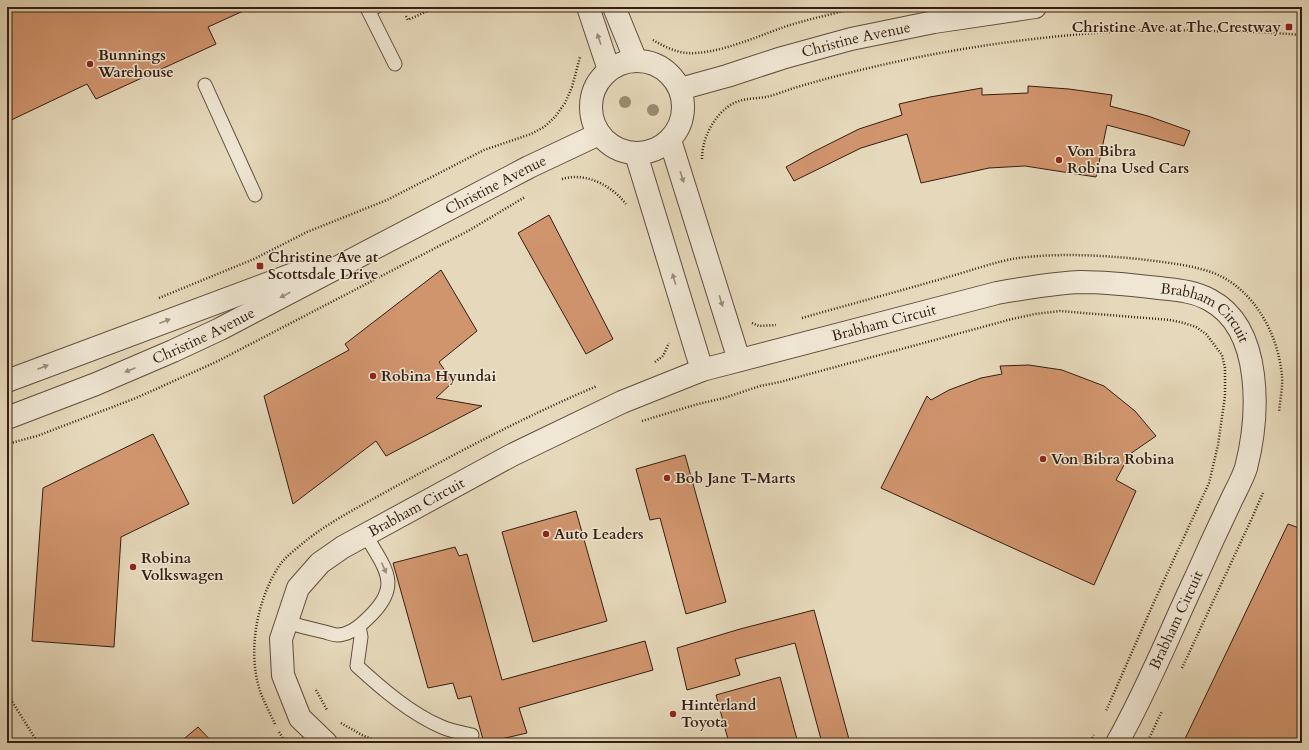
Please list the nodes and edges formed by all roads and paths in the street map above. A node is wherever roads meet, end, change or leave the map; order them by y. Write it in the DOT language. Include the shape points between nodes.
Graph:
graph roads {
  1 [pos="376,7"];
  2 [pos="436,7"];
  3 [pos="588,7"];
  4 [pos="614,7"];
  5 [pos="858,7"];
  6 [pos="1035,7"];
  7 [pos="406,16"];
  8 [pos="627,39"];
  9 [pos="601,46"];
  10 [pos="636,61"];
  11 [pos="395,64"];
  12 [pos="610,70"];
  13 [pos="205,85"];
  14 [pos="680,89"];
  15 [pos="599,134"];
  16 [pos="670,140"];
  17 [pos="636,154"];
  18 [pos="255,195"];
  19 [pos="393,237"];
  20 [pos="155,300"];
  21 [pos="801,318"];
  22 [pos="750,320"];
  23 [pos="779,324"];
  24 [pos="739,360"];
  25 [pos="702,370"];
  26 [pos="7,381"];
  27 [pos="1279,414"];
  28 [pos="7,418"];
  29 [pos="639,422"];
  30 [pos="1263,491"];
  31 [pos="365,534"];
  32 [pos="286,622"];
  33 [pos="359,626"];
  34 [pos="1182,670"];
  35 [pos="314,687"];
  36 [pos="7,691"];
  37 [pos="1165,706"];
  38 [pos="327,711"];
  39 [pos="1105,713"];
  40 [pos="338,720"];
  41 [pos="1094,734"];
  42 [pos="38,743"];
  43 [pos="326,743"];
  44 [pos="381,743"];
  45 [pos="458,743"];
  46 [pos="1089,743"];
  47 [pos="1117,743"];
  48 [pos="1147,743"];
  1 -- 11 [label="lane" via="368,10"];
  2 -- 7 [label="path" via="408,20"];
  9 -- 3 [label="street, one-way"];
  4 -- 8 [label="street"];
  5 -- 8 [label="path" via="697,53 675,50 645,36 638,35"];
  6 -- 14 [label="street, Christine Avenue" via="934,22 851,39"];
  8 -- 10 [label="street"];
  9 -- 12 [label="street"];
  9 -- 20 [label="path" via="585,51 580,58 565,103 544,127 484,150 386,200 307,232 254,259"];
  10 -- 12 [label="street"];
  10 -- 14 [label="street" via="645,61 662,68 670,74"];
  12 -- 15 [label="street" via="594,91 590,109"];
  13 -- 18 [label="lane"];
  14 -- 16 [label="street" via="684,106 682,120"];
  15 -- 17 [label="street" via="615,148"];
  15 -- 19 [label="street, Christine Avenue"];
  16 -- 17 [label="street" via="654,150"];
  16 -- 24 [label="street, one-way"];
  25 -- 17 [label="street, one-way"];
  26 -- 19 [label="street, Christine Avenue, one-way"];
  19 -- 28 [label="street, Christine Avenue, one-way" via="220,329 96,384"];
  21 -- 27 [label="path" via="1017,258 1099,255 1194,267 1209,271 1232,283 1253,302 1268,326 1280,361 1282,378"];
  22 -- 23 [label="path" via="759,326"];
  24 -- 25 [label="street, Brabham Circuit"];
  24 -- 47 [label="street, Brabham Circuit" via="997,293 1082,282 1194,292 1211,300 1236,323 1251,358 1254,382 1254,421 1245,469"];
  25 -- 31 [label="street, Brabham Circuit" via="622,402 512,455"];
  29 -- 39 [label="path" via="760,386 1035,314 1060,311 1162,320 1196,327 1214,343 1222,355 1225,368 1225,396 1218,445 1209,483"];
  30 -- 34 [label="path"];
  31 -- 32 [label="street, Brabham Circuit" via="343,546 320,564 298,588"];
  31 -- 33 [label="lane, one-way" via="382,564 389,588 383,602"];
  32 -- 33 [label="lane" via="337,635"];
  32 -- 43 [label="street, Brabham Circuit" via="281,639 284,675 300,718"];
  33 -- 45 [label="lane" via="361,637 357,666 412,710 442,727 472,735"];
  35 -- 38 [label="path"];
  36 -- 42 [label="path"];
  37 -- 48 [label="path"];
  40 -- 44 [label="path"];
  41 -- 46 [label="path"];
}
